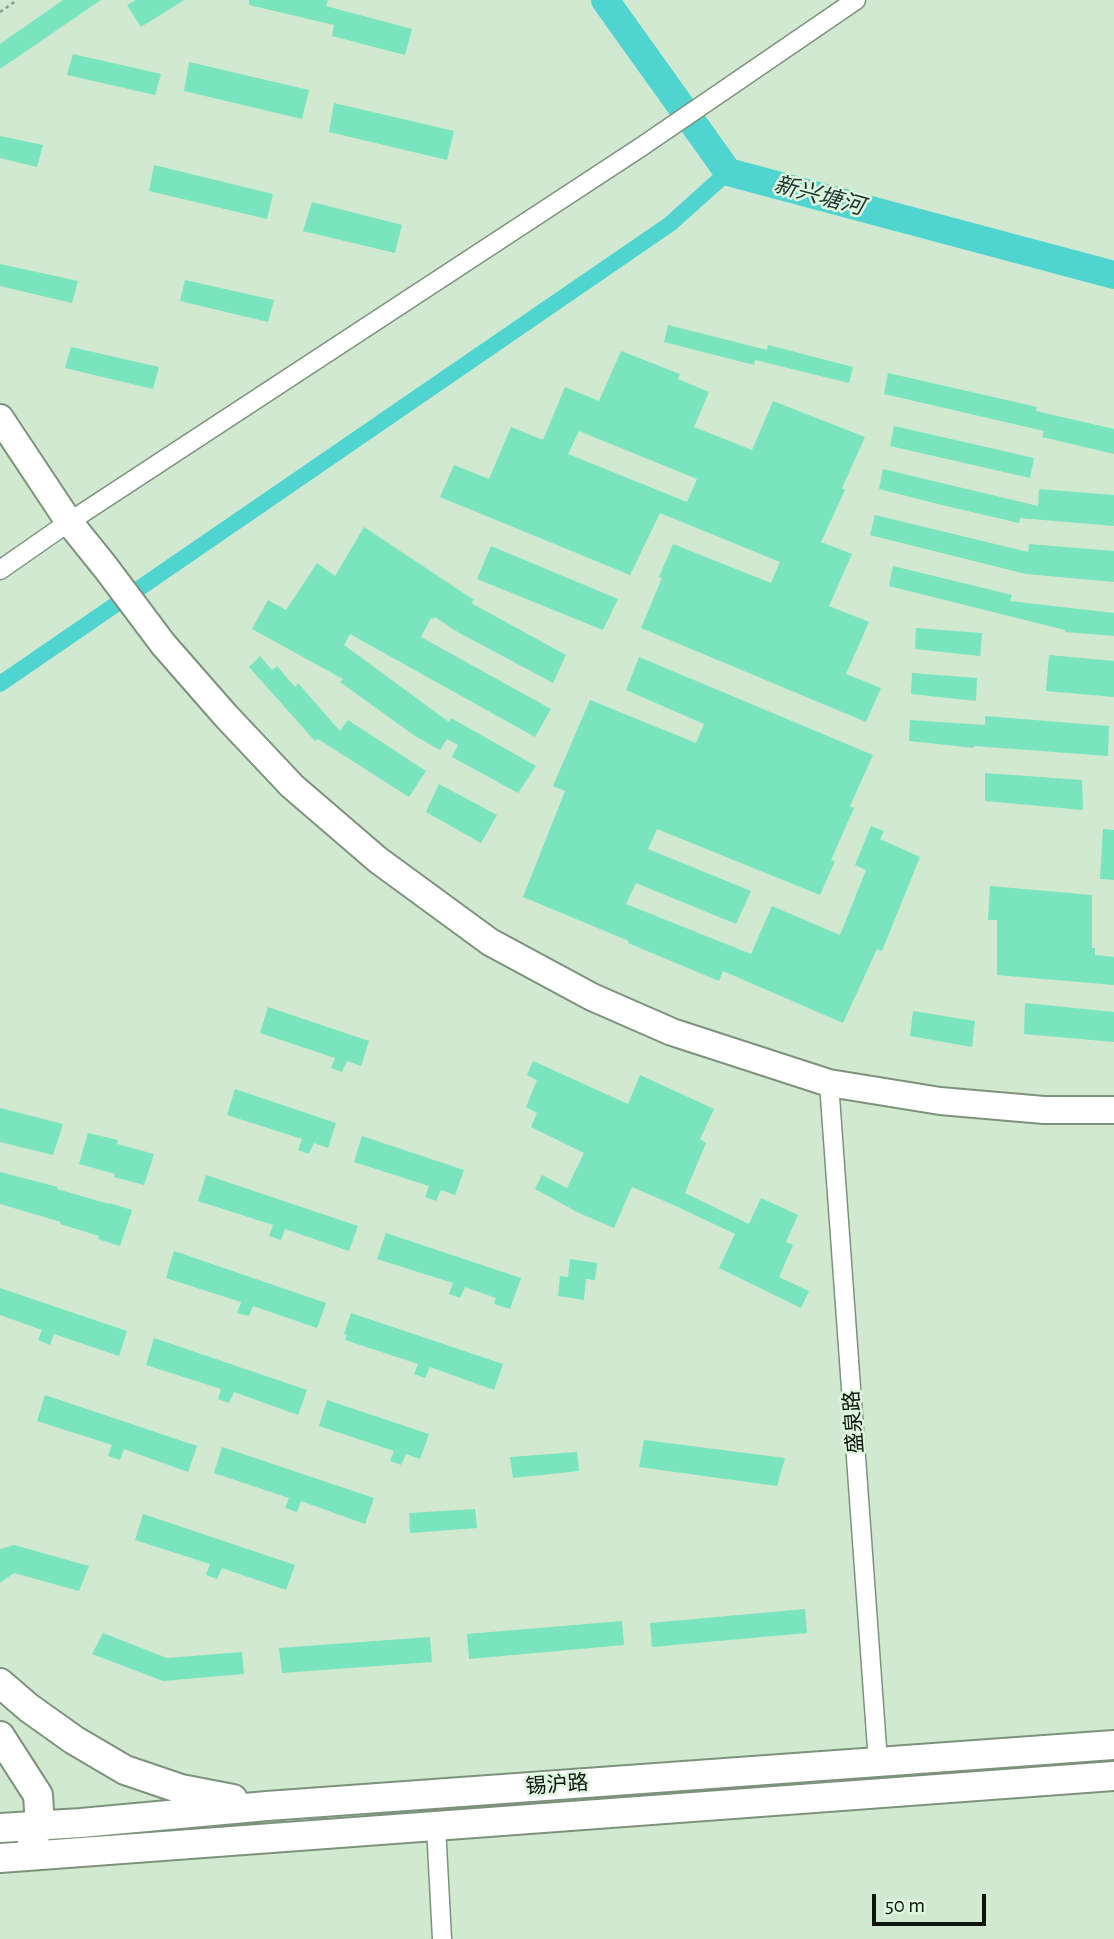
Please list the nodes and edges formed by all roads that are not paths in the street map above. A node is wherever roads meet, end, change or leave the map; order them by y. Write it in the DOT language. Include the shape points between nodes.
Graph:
graph roads {
  1 [pos="856,0"];
  2 [pos="0,418"];
  3 [pos="69,522"];
  4 [pos="0,570"];
  5 [pos="829,1083"];
  6 [pos="1114,1110"];
  7 [pos="0,1684"];
  8 [pos="0,1736"];
  9 [pos="1114,1745"];
  10 [pos="878,1762"];
  11 [pos="1114,1776"];
  12 [pos="267,1806"];
  13 [pos="40,1825"];
  14 [pos="436,1826"];
  15 [pos="0,1828"];
  16 [pos="0,1834"];
  17 [pos="12,1857"];
  18 [pos="442,1939"];
  1 -- 3 [label="street" via="641,147"];
  2 -- 3 [label="street"];
  3 -- 4 [label="street"];
  3 -- 5 [label="street" via="163,644 226,716 292,786 378,860 490,942 592,997 672,1032"];
  5 -- 6 [label="street" via="940,1101 1044,1110"];
  5 -- 10 [label="street, 盛泉路"];
  7 -- 12 [label="main road" via="74,1740 125,1770 181,1789"];
  8 -- 13 [label="main road" via="38,1795"];
  9 -- 10 [label="main road, 锡沪路"];
  10 -- 12 [label="main road, 锡沪路"];
  11 -- 14 [label="main road, 锡沪路"];
  12 -- 13 [label="main road, 锡沪路"];
  13 -- 15 [label="main road, 锡沪路"];
  13 -- 17 [label="main road"];
  14 -- 17 [label="main road, 锡沪路"];
  14 -- 18 [label="street"];
  16 -- 17 [label="main road"];
}
